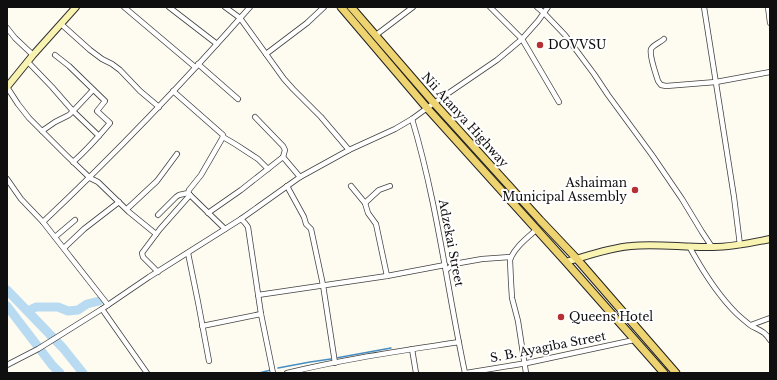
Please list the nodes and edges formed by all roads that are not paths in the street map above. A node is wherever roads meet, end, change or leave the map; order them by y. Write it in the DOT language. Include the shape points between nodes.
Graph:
graph roads {
  1 [pos="76,7"];
  2 [pos="124,7"];
  3 [pos="169,7"];
  4 [pos="225,7"];
  5 [pos="250,7"];
  6 [pos="324,7"];
  7 [pos="341,7"];
  8 [pos="351,7"];
  9 [pos="413,7"];
  10 [pos="490,7"];
  11 [pos="537,7"];
  12 [pos="548,7"];
  13 [pos="704,7"];
  14 [pos="768,7"];
  15 [pos="544,12"];
  16 [pos="240,18"];
  17 [pos="770,23"];
  18 [pos="61,24"];
  19 [pos="7,28"];
  20 [pos="376,35"];
  21 [pos="522,39"];
  22 [pos="664,39"];
  23 [pos="217,44"];
  24 [pos="33,54"];
  25 [pos="266,54"];
  26 [pos="55,55"];
  27 [pos="28,62"];
  28 [pos="197,65"];
  29 [pos="770,72"];
  30 [pos="716,82"];
  31 [pos="7,87"];
  32 [pos="93,90"];
  33 [pos="174,91"];
  34 [pos="238,99"];
  35 [pos="559,102"];
  36 [pos="434,103"];
  37 [pos="159,107"];
  38 [pos="426,108"];
  39 [pos="73,111"];
  40 [pos="255,117"];
  41 [pos="412,119"];
  42 [pos="42,132"];
  43 [pos="98,136"];
  44 [pos="223,137"];
  45 [pos="349,150"];
  46 [pos="177,154"];
  47 [pos="283,156"];
  48 [pos="73,162"];
  49 [pos="268,169"];
  50 [pos="300,177"];
  51 [pos="90,178"];
  52 [pos="7,179"];
  53 [pos="288,186"];
  54 [pos="351,186"];
  55 [pos="390,186"];
  56 [pos="189,194"];
  57 [pos="119,202"];
  58 [pos="365,203"];
  59 [pos="126,209"];
  60 [pos="208,213"];
  61 [pos="158,216"];
  62 [pos="241,219"];
  63 [pos="75,220"];
  64 [pos="42,222"];
  65 [pos="225,229"];
  66 [pos="536,230"];
  67 [pos="156,234"];
  68 [pos="55,237"];
  69 [pos="770,239"];
  70 [pos="740,245"];
  71 [pos="688,246"];
  72 [pos="64,248"];
  73 [pos="712,248"];
  74 [pos="188,253"];
  75 [pos="511,257"];
  76 [pos="577,259"];
  77 [pos="566,262"];
  78 [pos="446,268"];
  79 [pos="158,272"];
  80 [pos="387,276"];
  81 [pos="323,285"];
  82 [pos="258,295"];
  83 [pos="108,305"];
  84 [pos="102,309"];
  85 [pos="261,314"];
  86 [pos="770,318"];
  87 [pos="751,325"];
  88 [pos="202,326"];
  89 [pos="634,340"];
  90 [pos="770,340"];
  91 [pos="459,342"];
  92 [pos="412,349"];
  93 [pos="209,361"];
  94 [pos="8,362"];
  95 [pos="335,363"];
  96 [pos="524,363"];
  97 [pos="147,373"];
  98 [pos="273,373"];
  99 [pos="287,373"];
  100 [pos="416,373"];
  101 [pos="466,373"];
  102 [pos="526,373"];
  103 [pos="664,373"];
  104 [pos="676,373"];
  1 -- 18 [label="street"];
  2 -- 28 [label="street"];
  3 -- 23 [label="street"];
  4 -- 16 [label="street"];
  5 -- 16 [label="street"];
  6 -- 25 [label="street"];
  7 -- 38 [label="main road"];
  8 -- 20 [label="main road, Nii Atanya Highway"];
  9 -- 20 [label="street"];
  10 -- 21 [label="street"];
  11 -- 15 [label="street"];
  12 -- 15 [label="street"];
  13 -- 30 [label="street"];
  14 -- 17 [label="street"];
  15 -- 21 [label="street"];
  15 -- 73 [label="street" via="603,86 652,155"];
  16 -- 23 [label="street"];
  16 -- 25 [label="street"];
  18 -- 24 [label="street"];
  18 -- 37 [label="street" via="90,50 120,70"];
  19 -- 24 [label="street"];
  20 -- 36 [label="main road, Nii Atanya Highway"];
  21 -- 35 [label="street"];
  21 -- 36 [label="street" via="490,65"];
  22 -- 30 [label="street" via="651,49 661,85"];
  23 -- 28 [label="street"];
  24 -- 27 [label="street"];
  25 -- 45 [label="street" via="280,74"];
  26 -- 32 [label="street"];
  27 -- 31 [label="street"];
  27 -- 39 [label="street"];
  28 -- 33 [label="street"];
  28 -- 34 [label="street"];
  29 -- 30 [label="street"];
  30 -- 70 [label="street"];
  31 -- 42 [label="street" via="23,111"];
  32 -- 39 [label="street"];
  32 -- 43 [label="street" via="105,101 97,111 110,123"];
  33 -- 37 [label="street"];
  33 -- 44 [label="street"];
  36 -- 38 [label="street"];
  36 -- 76 [label="main road, Nii Atanya Highway"];
  37 -- 51 [label="street"];
  38 -- 41 [label="street"];
  38 -- 66 [label="main road"];
  39 -- 42 [label="street"];
  39 -- 43 [label="street"];
  40 -- 47 [label="street" via="283,146"];
  41 -- 45 [label="street"];
  41 -- 78 [label="street, Adzekai Street"];
  42 -- 48 [label="street"];
  43 -- 48 [label="street"];
  44 -- 49 [label="street" via="258,159"];
  44 -- 56 [label="street" via="189,190"];
  45 -- 50 [label="street"];
  46 -- 59 [label="street" via="157,181"];
  47 -- 49 [label="street"];
  47 -- 50 [label="street"];
  48 -- 51 [label="street"];
  49 -- 60 [label="street"];
  50 -- 53 [label="street"];
  51 -- 57 [label="street" via="98,182"];
  51 -- 64 [label="street"];
  52 -- 64 [label="street"];
  53 -- 62 [label="street"];
  53 -- 81 [label="street" via="306,224 311,229"];
  54 -- 58 [label="street"];
  55 -- 58 [label="street" via="378,190"];
  56 -- 60 [label="street"];
  56 -- 61 [label="street" via="176,197"];
  56 -- 67 [label="street"];
  57 -- 59 [label="street"];
  57 -- 72 [label="street"];
  58 -- 80 [label="street" via="376,224"];
  59 -- 67 [label="street"];
  60 -- 65 [label="street"];
  62 -- 65 [label="street"];
  62 -- 82 [label="street" via="248,228"];
  63 -- 68 [label="street"];
  64 -- 68 [label="street"];
  65 -- 74 [label="street"];
  66 -- 75 [label="street"];
  66 -- 77 [label="main road"];
  67 -- 79 [label="street" via="142,253"];
  68 -- 72 [label="street"];
  69 -- 70 [label="street"];
  70 -- 73 [label="street"];
  71 -- 73 [label="street"];
  71 -- 76 [label="street" via="630,246 601,251"];
  71 -- 87 [label="street" via="718,293"];
  72 -- 83 [label="street"];
  74 -- 79 [label="street"];
  74 -- 88 [label="street"];
  75 -- 78 [label="street" via="482,259"];
  75 -- 96 [label="street" via="512,298"];
  76 -- 77 [label="street"];
  76 -- 104 [label="main road, Nii Atanya Highway"];
  77 -- 89 [label="main road"];
  78 -- 80 [label="street"];
  78 -- 91 [label="street, Adzekai Street"];
  79 -- 83 [label="street"];
  80 -- 81 [label="street"];
  81 -- 82 [label="street"];
  81 -- 95 [label="street"];
  82 -- 85 [label="street"];
  83 -- 84 [label="street"];
  84 -- 94 [label="street" via="38,349"];
  84 -- 97 [label="street"];
  85 -- 88 [label="street"];
  85 -- 98 [label="street"];
  86 -- 87 [label="street"];
  87 -- 90 [label="street"];
  88 -- 93 [label="street"];
  89 -- 96 [label="street, S. B. Ayagiba Street"];
  89 -- 103 [label="main road"];
  91 -- 92 [label="street"];
  91 -- 101 [label="street, Adzekai Street"];
  92 -- 95 [label="street"];
  92 -- 100 [label="street"];
  95 -- 99 [label="street"];
  96 -- 101 [label="street, S. B. Ayagiba Street"];
  96 -- 102 [label="street"];
}
